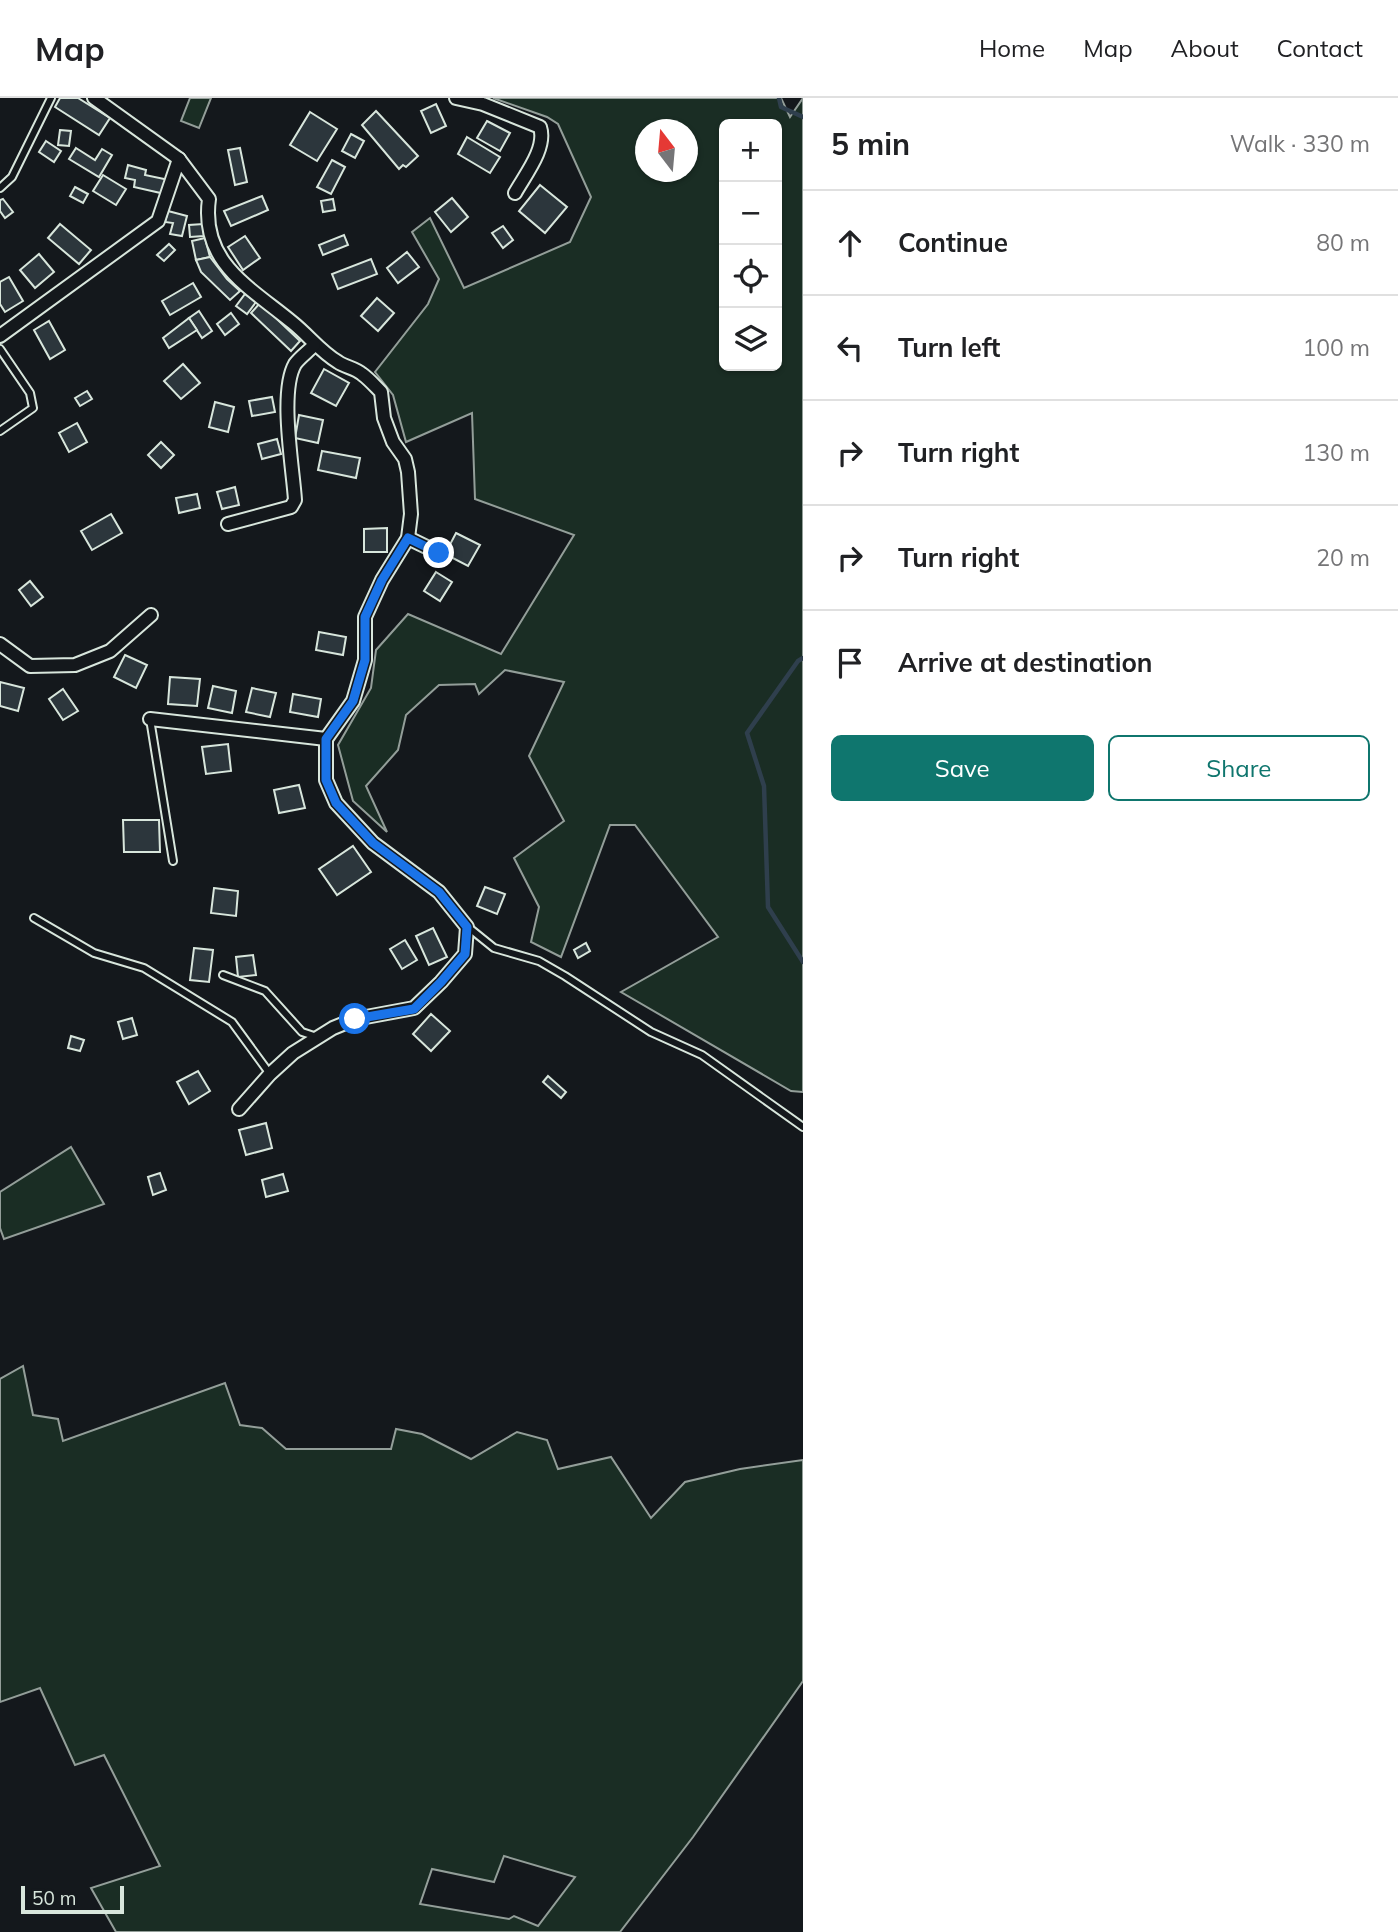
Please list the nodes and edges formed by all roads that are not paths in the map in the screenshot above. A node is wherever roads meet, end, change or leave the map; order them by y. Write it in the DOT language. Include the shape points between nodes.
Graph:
graph roads {
  1 [pos="51,98"];
  2 [pos="94,98"];
  3 [pos="456,98"];
  4 [pos="180,159"];
  5 [pos="0,188"];
  6 [pos="515,193"];
  7 [pos="0,336"];
  8 [pos="314,345"];
  9 [pos="0,349"];
  10 [pos="0,431"];
  11 [pos="228,524"];
  12 [pos="408,538"];
  13 [pos="439,553"];
  14 [pos="151,615"];
  15 [pos="0,644"];
  16 [pos="150,719"];
  17 [pos="326,739"];
  18 [pos="173,861"];
  19 [pos="34,918"];
  20 [pos="467,927"];
  21 [pos="223,975"];
  22 [pos="319,1037"];
  23 [pos="270,1074"];
  24 [pos="239,1109"];
  25 [pos="803,1128"];
  1 -- 5 [label="lane" via="12,177"];
  2 -- 4 [label="street"];
  3 -- 6 [label="street" via="540,127 543,135 538,151"];
  4 -- 7 [label="street" via="159,221"];
  4 -- 8 [label="street" via="209,199 206,217 223,264"];
  8 -- 11 [label="street" via="295,365 288,388 295,500 291,507"];
  8 -- 12 [label="street" via="361,373 382,392 384,418 408,472"];
  9 -- 10 [label="lane" via="30,393 33,408"];
  12 -- 13 [label="street"];
  12 -- 17 [label="street" via="365,617 365,660 353,701"];
  14 -- 15 [label="street" via="110,651 75,665 30,666"];
  16 -- 17 [label="street"];
  16 -- 18 [label="lane"];
  17 -- 20 [label="street" via="326,780 336,803 373,843 439,892"];
  19 -- 23 [label="lane" via="94,953 144,968 232,1022"];
  20 -- 22 [label="street" via="465,954 414,1009 355,1019"];
  20 -- 25 [label="lane" via="494,948 539,961 651,1032 702,1055"];
  21 -- 22 [label="lane" via="265,990 302,1032"];
  22 -- 23 [label="street"];
  23 -- 24 [label="street"];
}
